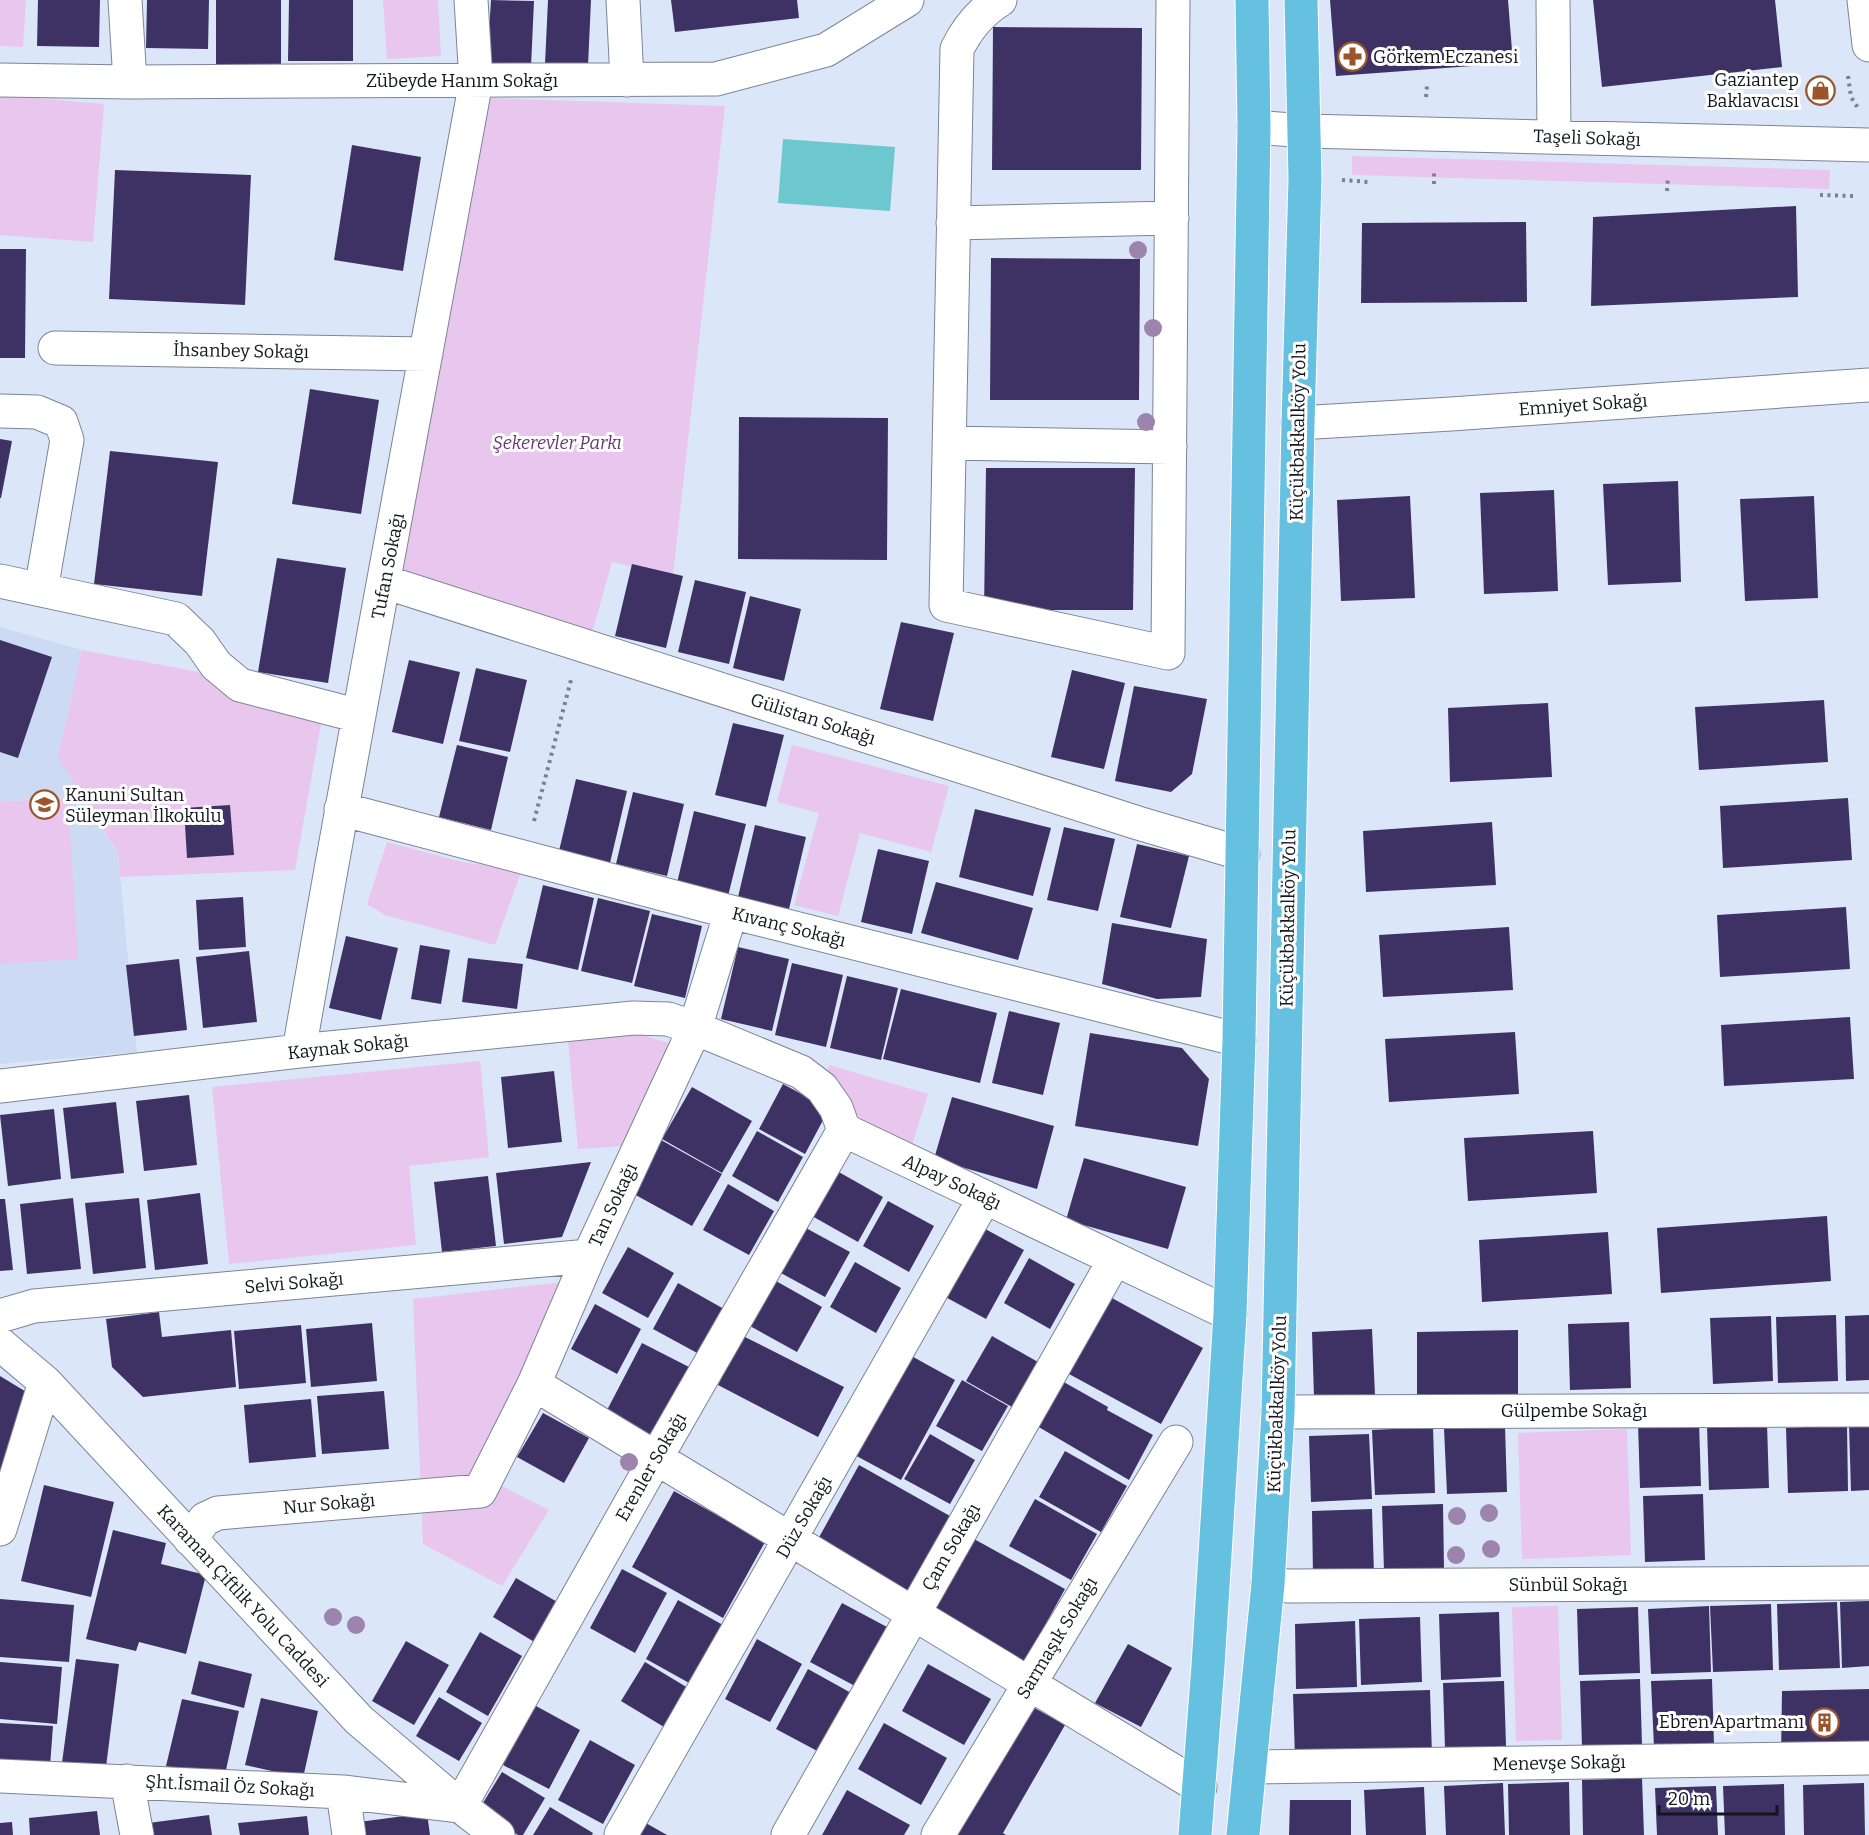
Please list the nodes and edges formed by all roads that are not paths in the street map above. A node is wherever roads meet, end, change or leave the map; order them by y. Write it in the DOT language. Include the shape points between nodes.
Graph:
graph roads {
  1 [pos="125,0"];
  2 [pos="471,0"];
  3 [pos="623,0"];
  4 [pos="907,0"];
  5 [pos="1000,0"];
  6 [pos="1173,0"];
  7 [pos="1252,0"];
  8 [pos="1301,0"];
  9 [pos="1553,0"];
  10 [pos="1864,0"];
  11 [pos="1869,45"];
  12 [pos="0,80"];
  13 [pos="627,80"];
  14 [pos="476,81"];
  15 [pos="130,82"];
  16 [pos="1254,127"];
  17 [pos="1305,130"];
  18 [pos="1554,137"];
  19 [pos="1869,145"];
  20 [pos="1172,218"];
  21 [pos="953,223"];
  22 [pos="55,348"];
  23 [pos="426,354"];
  24 [pos="1869,385"];
  25 [pos="0,411"];
  26 [pos="1298,423"];
  27 [pos="949,443"];
  28 [pos="1170,447"];
  29 [pos="0,581"];
  30 [pos="385,582"];
  31 [pos="41,590"];
  32 [pos="359,716"];
  33 [pos="341,809"];
  34 [pos="1243,854"];
  35 [pos="730,912"];
  36 [pos="695,1028"];
  37 [pos="1239,1040"];
  38 [pos="299,1051"];
  39 [pos="0,1086"];
  40 [pos="844,1130"];
  41 [pos="985,1197"];
  42 [pos="589,1256"];
  43 [pos="1115,1259"];
  44 [pos="1230,1314"];
  45 [pos="0,1316"];
  46 [pos="0,1344"];
  47 [pos="45,1382"];
  48 [pos="534,1384"];
  49 [pos="1869,1410"];
  50 [pos="1278,1412"];
  51 [pos="1176,1442"];
  52 [pos="656,1458"];
  53 [pos="480,1491"];
  54 [pos="0,1529"];
  55 [pos="190,1539"];
  56 [pos="791,1539"];
  57 [pos="1869,1583"];
  58 [pos="1268,1584"];
  59 [pos="913,1613"];
  60 [pos="1029,1684"];
  61 [pos="1869,1758"];
  62 [pos="1250,1767"];
  63 [pos="0,1776"];
  64 [pos="127,1781"];
  65 [pos="1200,1787"];
  66 [pos="342,1792"];
  67 [pos="460,1806"];
  68 [pos="136,1835"];
  69 [pos="349,1835"];
  70 [pos="498,1835"];
  71 [pos="621,1835"];
  72 [pos="788,1835"];
  73 [pos="938,1835"];
  74 [pos="1195,1835"];
  75 [pos="1242,1835"];
  1 -- 15 [label="street"];
  2 -- 14 [label="street, Tufan Sokağı"];
  3 -- 13 [label="street"];
  4 -- 13 [label="street, Zübeyde Hanım Sokağı" via="826,50 716,79"];
  5 -- 21 [label="street" via="966,31 957,49"];
  6 -- 20 [label="street"];
  7 -- 16 [label="main road"];
  8 -- 17 [label="main road, Küçükbakkalköy Yolu"];
  9 -- 18 [label="street"];
  10 -- 11 [label="street"];
  12 -- 15 [label="street, Zübeyde Hanım Sokağı"];
  13 -- 14 [label="street, Zübeyde Hanım Sokağı"];
  14 -- 15 [label="street, Zübeyde Hanım Sokağı"];
  14 -- 23 [label="street, Tufan Sokağı"];
  16 -- 17 [label="street, Taşeli Sokağı"];
  16 -- 34 [label="main road"];
  17 -- 18 [label="street, Taşeli Sokağı"];
  17 -- 26 [label="main road, Küçükbakkalköy Yolu"];
  18 -- 19 [label="street, Taşeli Sokağı"];
  20 -- 21 [label="street"];
  20 -- 28 [label="street"];
  21 -- 27 [label="street"];
  22 -- 23 [label="street, İhsanbey Sokağı"];
  23 -- 30 [label="street, Tufan Sokağı"];
  24 -- 26 [label="street, Emniyet Sokağı"];
  25 -- 31 [label="street" via="37,412 61,422 68,440"];
  26 -- 50 [label="main road, Küçükbakkalköy Yolu"];
  27 -- 28 [label="street"];
  27 -- 28 [label="street" via="946,605 1168,653"];
  29 -- 31 [label="street"];
  30 -- 32 [label="street, Tufan Sokağı"];
  30 -- 34 [label="street, Gülistan Sokağı"];
  31 -- 32 [label="street" via="176,620 200,642 216,665 240,685"];
  32 -- 33 [label="street, Tufan Sokağı"];
  33 -- 35 [label="street, Kıvanç Sokağı"];
  33 -- 38 [label="street, Tufan Sokağı"];
  34 -- 37 [label="main road"];
  35 -- 36 [label="street, Tan Sokağı"];
  35 -- 37 [label="street, Kıvanç Sokağı"];
  36 -- 38 [label="street, Kaynak Sokağı" via="668,1019 633,1018"];
  36 -- 40 [label="street" via="801,1072 822,1088 836,1108"];
  36 -- 42 [label="street, Tan Sokağı"];
  37 -- 44 [label="main road"];
  38 -- 39 [label="street, Kaynak Sokağı"];
  40 -- 41 [label="street, Alpay Sokağı"];
  40 -- 52 [label="street, Erenler Sokağı"];
  41 -- 43 [label="street, Alpay Sokağı"];
  41 -- 56 [label="street, Düz Sokağı"];
  42 -- 45 [label="street, Selvi Sokağı" via="34,1306"];
  42 -- 48 [label="street, Tan Sokağı"];
  43 -- 44 [label="street, Alpay Sokağı"];
  43 -- 59 [label="street, Çam Sokağı"];
  44 -- 65 [label="main road"];
  46 -- 47 [label="street, Karaman Çiftlik Yolu Caddesi"];
  47 -- 54 [label="street"];
  47 -- 55 [label="street, Karaman Çiftlik Yolu Caddesi"];
  48 -- 52 [label="street"];
  48 -- 53 [label="street, Tan Sokağı"];
  49 -- 50 [label="street, Gülpembe Sokağı"];
  50 -- 58 [label="main road, Küçükbakkalköy Yolu"];
  51 -- 60 [label="street, Sarmaşık Sokağı"];
  52 -- 56 [label="street"];
  52 -- 67 [label="street, Erenler Sokağı"];
  53 -- 55 [label="street, Nur Sokağı" via="218,1513 205,1519"];
  55 -- 67 [label="street, Karaman Çiftlik Yolu Caddesi" via="359,1720"];
  56 -- 59 [label="street"];
  56 -- 71 [label="street, Düz Sokağı"];
  57 -- 58 [label="street, Sünbül Sokağı"];
  58 -- 62 [label="main road, Küçükbakkalköy Yolu"];
  59 -- 60 [label="street"];
  59 -- 72 [label="street, Çam Sokağı"];
  60 -- 65 [label="street"];
  60 -- 73 [label="street, Sarmaşık Sokağı"];
  61 -- 62 [label="street, Menevşe Sokağı"];
  62 -- 75 [label="main road, Küçükbakkalköy Yolu"];
  63 -- 64 [label="street, Şht.İsmail Öz Sokağı"];
  64 -- 66 [label="street, Şht.İsmail Öz Sokağı"];
  64 -- 68 [label="street"];
  65 -- 74 [label="main road"];
  66 -- 67 [label="street, Şht.İsmail Öz Sokağı"];
  66 -- 69 [label="street"];
  67 -- 70 [label="street, Karaman Çiftlik Yolu Caddesi"];
}
